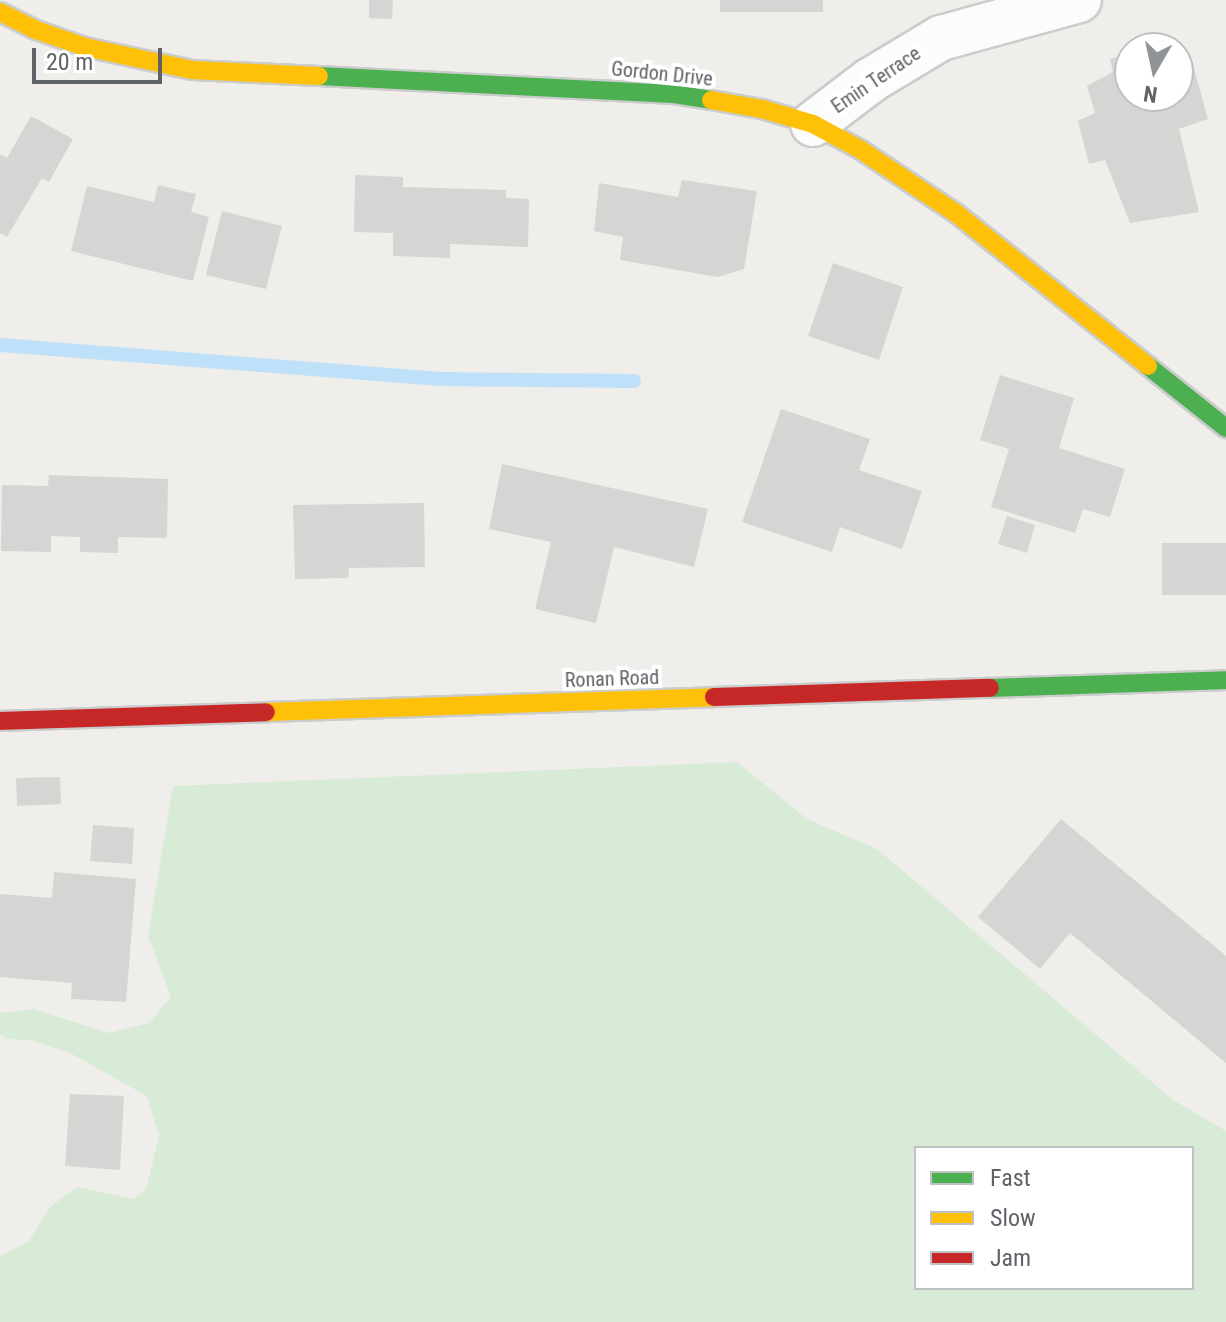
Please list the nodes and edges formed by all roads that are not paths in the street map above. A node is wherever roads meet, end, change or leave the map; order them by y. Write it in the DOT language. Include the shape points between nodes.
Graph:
graph roads {
  1 [pos="1079,0"];
  2 [pos="0,12"];
  3 [pos="813,124"];
  4 [pos="1226,428"];
  5 [pos="1226,680"];
  6 [pos="0,721"];
  1 -- 3 [label="street, Emin Terrace" via="941,38 871,80"];
  2 -- 3 [label="street, Gordon Drive" via="85,47 192,70 674,94"];
  3 -- 4 [label="street, Gordon Drive" via="957,214"];
  5 -- 6 [label="street, Ronan Road"];
}
